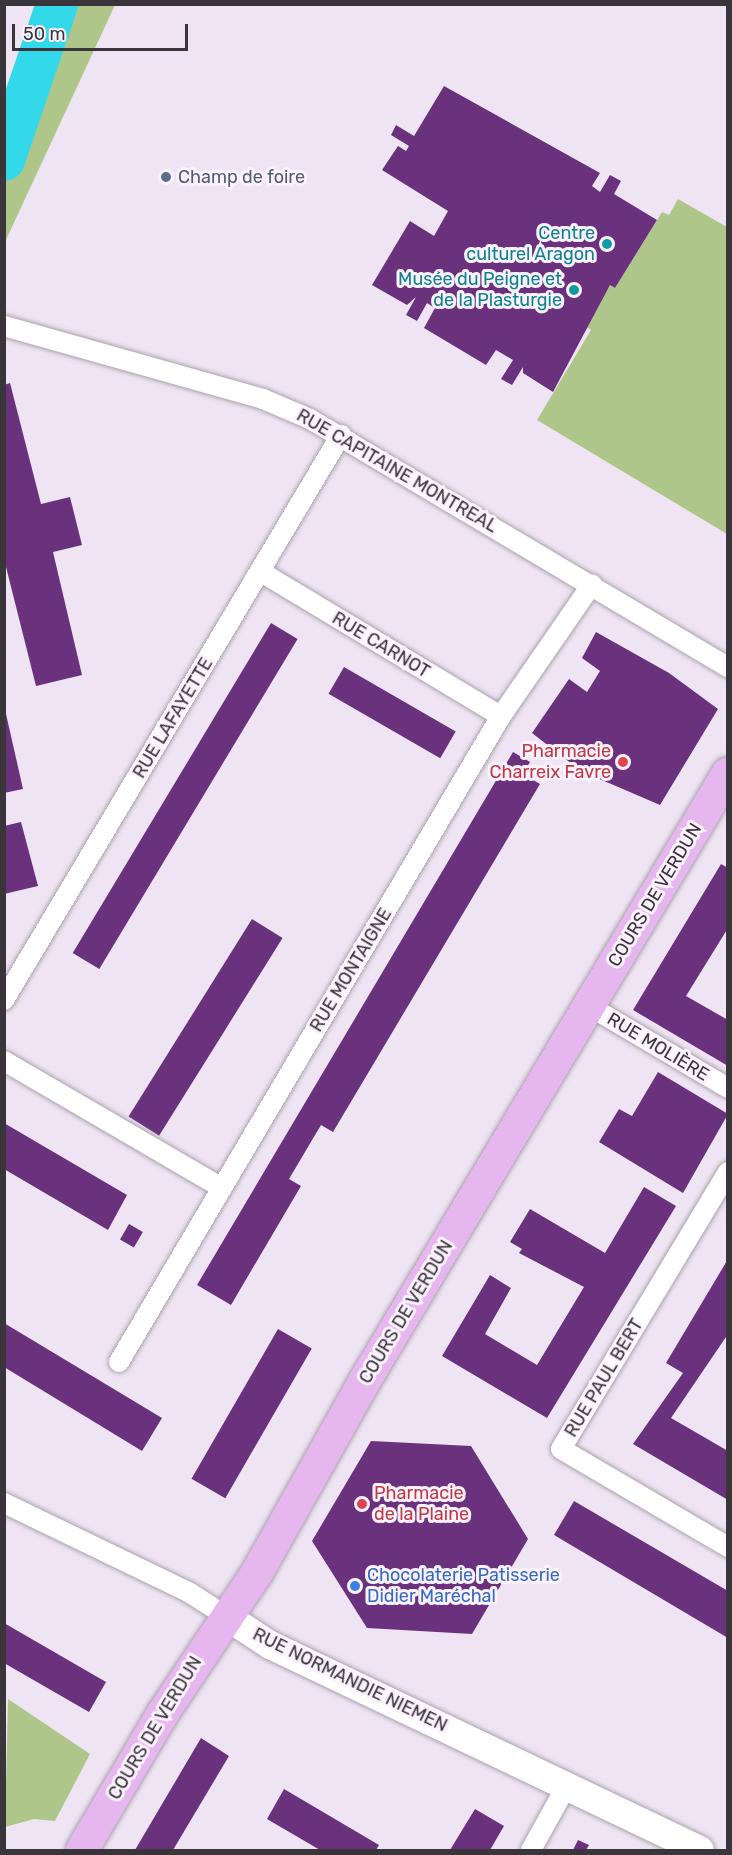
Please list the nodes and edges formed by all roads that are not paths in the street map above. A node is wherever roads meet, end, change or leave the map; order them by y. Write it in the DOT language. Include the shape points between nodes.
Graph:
graph roads {
  1 [pos="4,326"];
  2 [pos="341,435"];
  3 [pos="261,572"];
  4 [pos="592,584"];
  5 [pos="728,667"];
  6 [pos="501,716"];
  7 [pos="728,773"];
  8 [pos="12,972"];
  9 [pos="4,1000"];
  10 [pos="589,1006"];
  11 [pos="4,1061"];
  12 [pos="728,1088"];
  13 [pos="728,1172"];
  14 [pos="222,1188"];
  15 [pos="119,1362"];
  16 [pos="4,1503"];
  17 [pos="728,1547"];
  18 [pos="226,1616"];
  19 [pos="567,1785"];
  20 [pos="82,1851"];
  21 [pos="531,1851"];
  22 [pos="700,1851"];
  1 -- 2 [label="street, RUE CAPITAINE MONTREAL" via="263,399"];
  2 -- 3 [label="street, RUE LAFAYETTE"];
  2 -- 4 [label="street, RUE CAPITAINE MONTREAL"];
  3 -- 6 [label="street, RUE CARNOT"];
  3 -- 8 [label="street, RUE LAFAYETTE"];
  4 -- 5 [label="street, RUE CAPITAINE MONTREAL"];
  4 -- 6 [label="street, RUE MONTAIGNE"];
  6 -- 14 [label="street, RUE MONTAIGNE"];
  7 -- 10 [label="main road, COURS DE VERDUN"];
  8 -- 9 [label="street, RUE LAFAYETTE"];
  10 -- 12 [label="street, RUE MOLIÈRE"];
  10 -- 18 [label="main road, COURS DE VERDUN" via="364,1382 258,1571"];
  11 -- 14 [label="street"];
  13 -- 17 [label="street, RUE PAUL BERT" via="561,1449"];
  14 -- 15 [label="street, RUE MONTAIGNE"];
  16 -- 18 [label="street, RUE NORMANDIE NIEMEN" via="190,1593"];
  18 -- 19 [label="main road, RUE NORMANDIE NIEMEN" via="270,1645"];
  18 -- 20 [label="main road, COURS DE VERDUN"];
  19 -- 21 [label="street"];
  19 -- 22 [label="main road, RUE NORMANDIE NIEMEN"];
}
